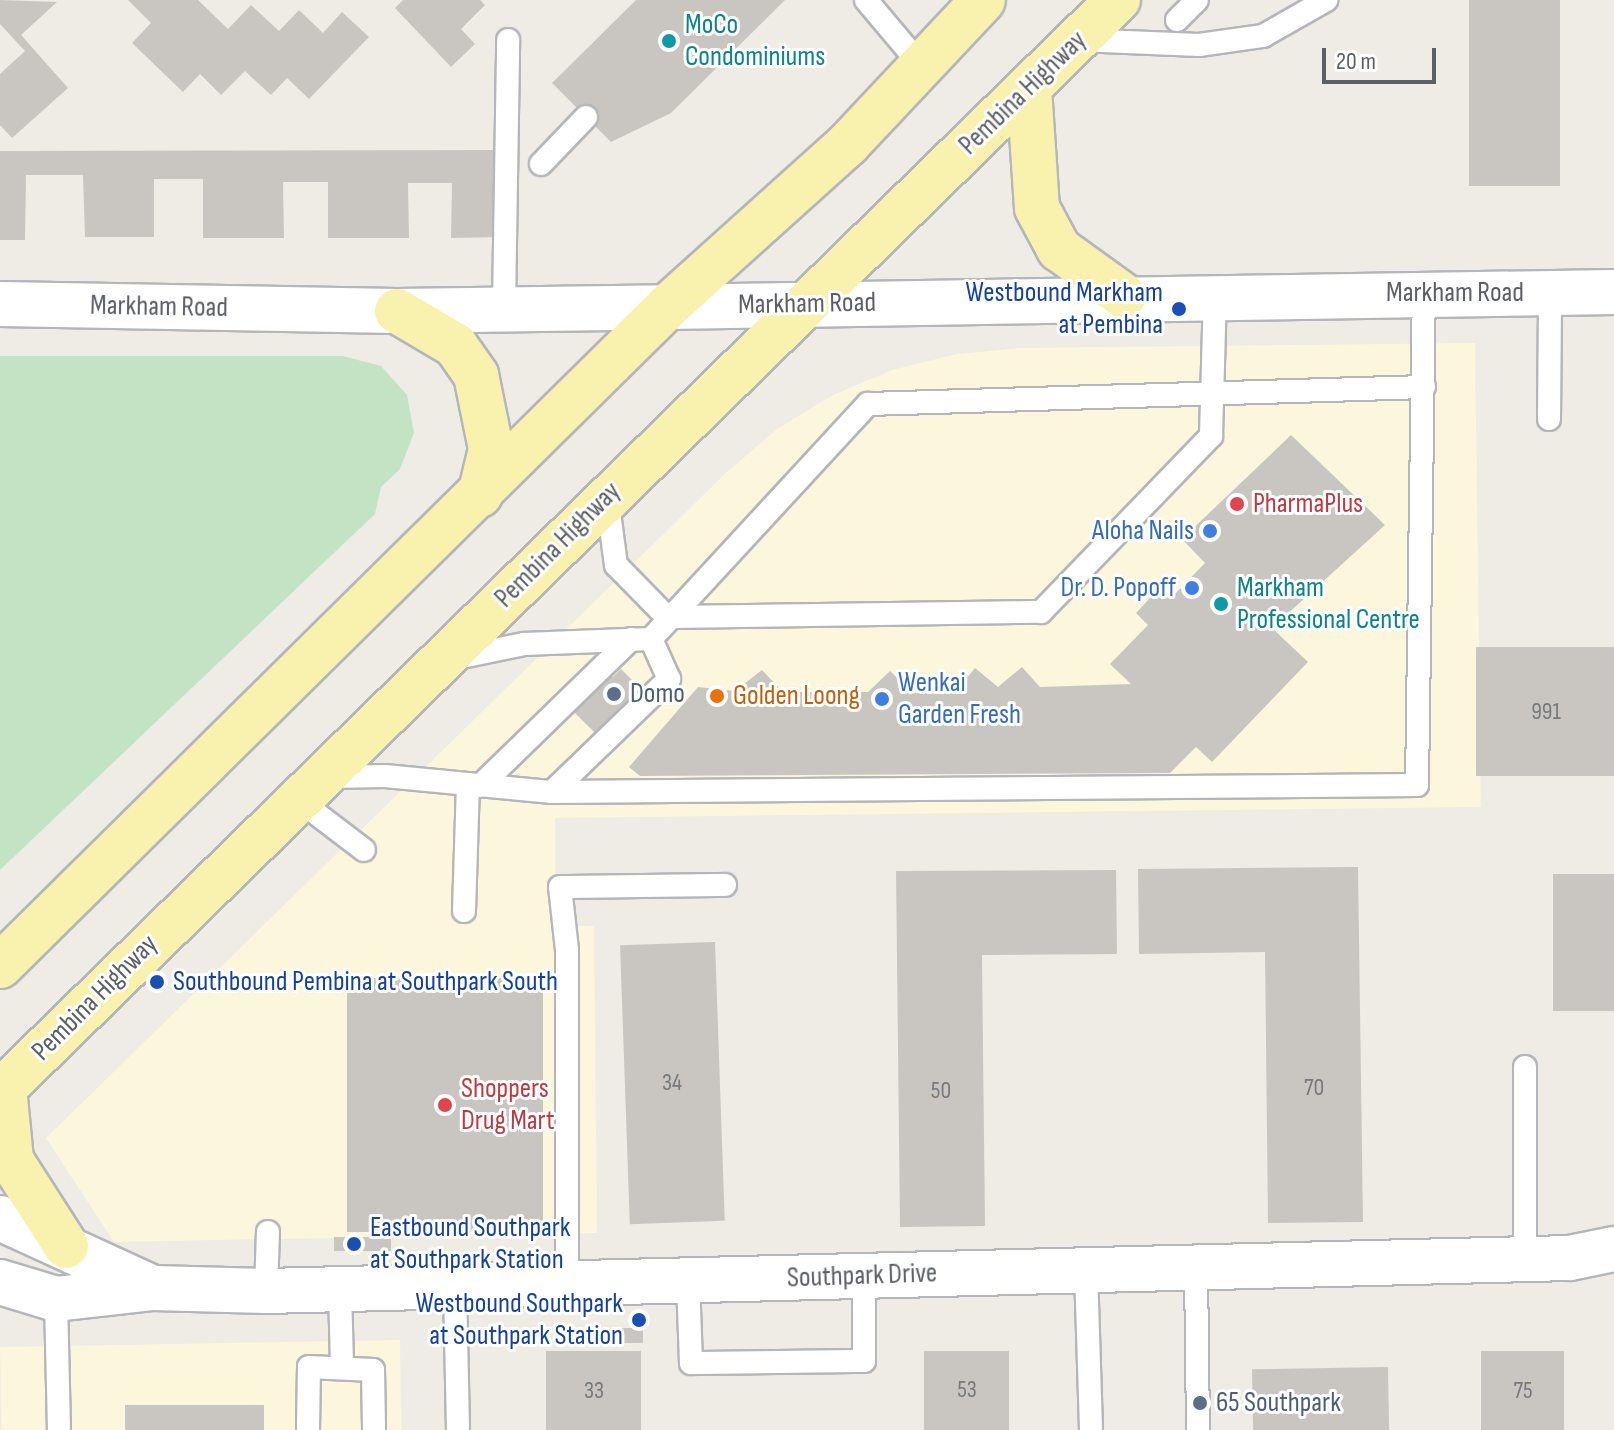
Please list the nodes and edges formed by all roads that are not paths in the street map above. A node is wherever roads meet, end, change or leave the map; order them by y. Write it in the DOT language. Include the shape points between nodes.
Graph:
graph roads {
  1 [pos="866,0"];
  2 [pos="983,0"];
  3 [pos="1118,0"];
  4 [pos="1197,0"];
  5 [pos="1319,5"];
  6 [pos="1177,20"];
  7 [pos="508,40"];
  8 [pos="1077,40"];
  9 [pos="919,63"];
  10 [pos="1029,88"];
  11 [pos="586,117"];
  12 [pos="541,164"];
  13 [pos="1614,292"];
  14 [pos="1424,293"];
  15 [pos="1550,293"];
  16 [pos="1215,295"];
  17 [pos="1124,296"];
  18 [pos="807,303"];
  19 [pos="0,304"];
  20 [pos="504,307"];
  21 [pos="667,307"];
  22 [pos="397,311"];
  23 [pos="1424,387"];
  24 [pos="1212,393"];
  25 [pos="1549,419"];
  26 [pos="480,495"];
  27 [pos="607,496"];
  28 [pos="667,617"];
  29 [pos="641,639"];
  30 [pos="439,662"];
  31 [pos="474,785"];
  32 [pos="307,788"];
  33 [pos="552,792"];
  34 [pos="364,850"];
  35 [pos="725,885"];
  36 [pos="464,911"];
  37 [pos="0,966"];
  38 [pos="1525,1067"];
  39 [pos="2,1090"];
  40 [pos="0,1218"];
  41 [pos="268,1232"];
  42 [pos="66,1246"];
  43 [pos="1614,1249"];
  44 [pos="1570,1258"];
  45 [pos="1525,1259"];
  46 [pos="1196,1267"];
  47 [pos="1086,1270"];
  48 [pos="1614,1270"];
  49 [pos="864,1276"];
  50 [pos="688,1281"];
  51 [pos="0,1282"];
  52 [pos="567,1283"];
  53 [pos="455,1286"];
  54 [pos="153,1288"];
  55 [pos="340,1289"];
  56 [pos="266,1291"];
  57 [pos="56,1299"];
  58 [pos="342,1368"];
  59 [pos="59,1430"];
  60 [pos="308,1430"];
  61 [pos="374,1430"];
  62 [pos="458,1430"];
  63 [pos="1091,1430"];
  64 [pos="1198,1430"];
  1 -- 9 [label="lane"];
  2 -- 9 [label="main road"];
  3 -- 8 [label="main road, Pembina Highway"];
  4 -- 6 [label="lane"];
  5 -- 8 [label="lane" via="1263,36 1199,45"];
  7 -- 20 [label="lane"];
  8 -- 10 [label="main road, Pembina Highway"];
  9 -- 21 [label="main road" via="848,144"];
  10 -- 17 [label="main road" via="1037,208 1059,249"];
  10 -- 18 [label="main road, Pembina Highway"];
  11 -- 12 [label="lane"];
  13 -- 15 [label="street, Markham Road"];
  14 -- 15 [label="street, Markham Road"];
  14 -- 16 [label="street, Markham Road"];
  14 -- 23 [label="lane"];
  15 -- 25 [label="lane"];
  16 -- 17 [label="street, Markham Road"];
  16 -- 24 [label="lane"];
  17 -- 18 [label="street, Markham Road"];
  18 -- 21 [label="street, Markham Road"];
  18 -- 27 [label="main road, Pembina Highway"];
  19 -- 22 [label="street, Markham Road"];
  20 -- 21 [label="street, Markham Road"];
  20 -- 22 [label="street, Markham Road"];
  21 -- 26 [label="main road"];
  22 -- 26 [label="main road" via="455,345 476,375 491,449"];
  23 -- 24 [label="lane"];
  23 -- 33 [label="lane" via="1417,785"];
  24 -- 28 [label="lane" via="868,404"];
  24 -- 28 [label="lane" via="1211,436 1041,612"];
  26 -- 37 [label="main road"];
  27 -- 28 [label="lane" via="616,565"];
  27 -- 30 [label="main road, Pembina Highway"];
  28 -- 29 [label="lane"];
  29 -- 30 [label="lane" via="524,644"];
  29 -- 31 [label="lane"];
  29 -- 33 [label="lane" via="669,679"];
  30 -- 32 [label="main road, Pembina Highway"];
  31 -- 32 [label="lane" via="385,776"];
  31 -- 33 [label="lane"];
  31 -- 36 [label="lane"];
  32 -- 34 [label="lane"];
  32 -- 39 [label="main road, Pembina Highway"];
  35 -- 52 [label="lane" via="560,887 567,950"];
  38 -- 45 [label="lane"];
  39 -- 42 [label="main road" via="11,1160"];
  40 -- 42 [label="street, Southpark Drive"];
  41 -- 56 [label="lane"];
  42 -- 54 [label="street, Southpark Drive"];
  43 -- 44 [label="street, Southpark Drive"];
  44 -- 45 [label="street, Southpark Drive"];
  44 -- 48 [label="street, Southpark Drive"];
  45 -- 46 [label="street, Southpark Drive"];
  46 -- 47 [label="street, Southpark Drive"];
  46 -- 64 [label="lane"];
  47 -- 49 [label="street, Southpark Drive"];
  47 -- 63 [label="lane"];
  49 -- 50 [label="street, Southpark Drive"];
  49 -- 50 [label="lane" via="864,1361 691,1363"];
  50 -- 52 [label="street, Southpark Drive"];
  51 -- 57 [label="street, Southpark Drive"];
  52 -- 53 [label="street, Southpark Drive"];
  53 -- 55 [label="street, Southpark Drive"];
  53 -- 62 [label="lane"];
  54 -- 56 [label="street, Southpark Drive"];
  54 -- 57 [label="street, Southpark Drive"];
  55 -- 56 [label="street, Southpark Drive"];
  55 -- 58 [label="lane"];
  57 -- 59 [label="lane"];
  58 -- 60 [label="lane" via="309,1367"];
  58 -- 61 [label="lane" via="373,1370"];
}
